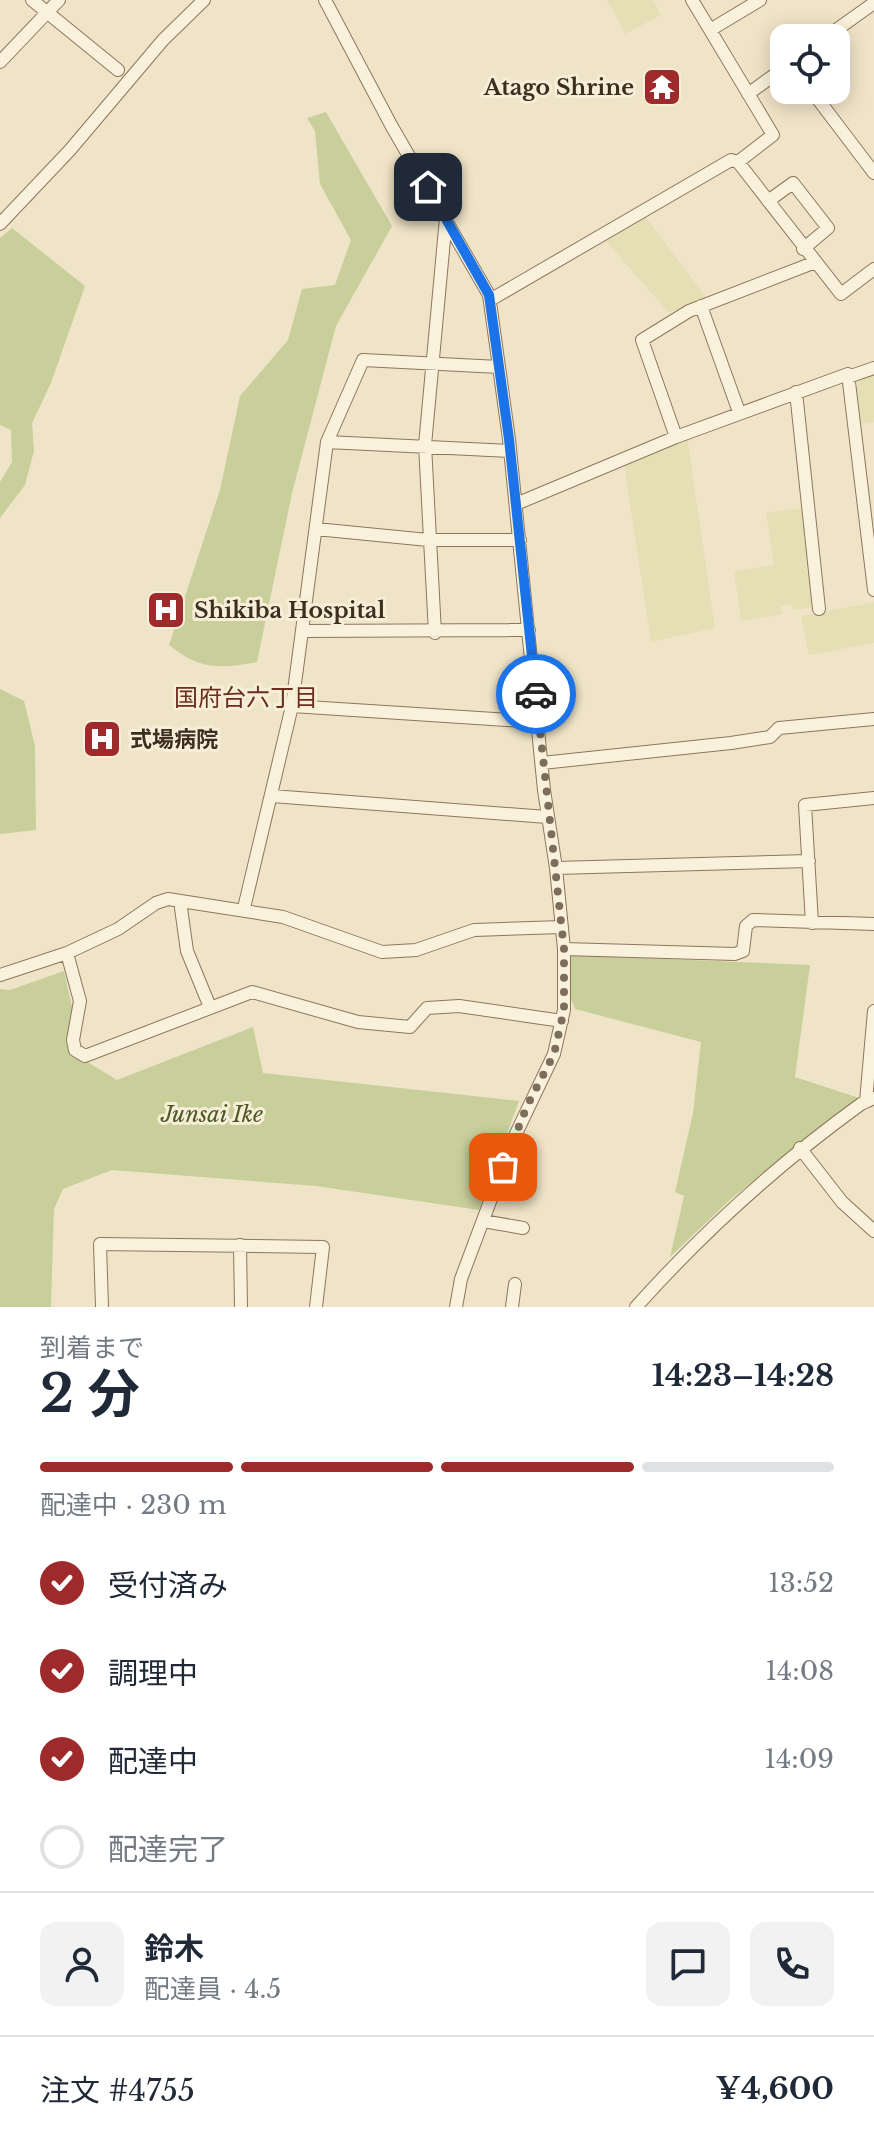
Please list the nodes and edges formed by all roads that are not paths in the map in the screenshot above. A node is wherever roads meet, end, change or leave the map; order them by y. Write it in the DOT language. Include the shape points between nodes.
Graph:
graph roads {
  1 [pos="32,0"];
  2 [pos="59,0"];
  3 [pos="204,0"];
  4 [pos="325,0"];
  5 [pos="692,0"];
  6 [pos="760,0"];
  7 [pos="874,3"];
  8 [pos="47,13"];
  9 [pos="845,24"];
  10 [pos="710,30"];
  11 [pos="0,62"];
  12 [pos="118,70"];
  13 [pos="770,78"];
  14 [pos="748,94"];
  15 [pos="822,104"];
  16 [pos="738,162"];
  17 [pos="874,173"];
  18 [pos="768,201"];
  19 [pos="446,218"];
  20 [pos="0,224"];
  21 [pos="803,249"];
  22 [pos="813,263"];
  23 [pos="874,269"];
  24 [pos="490,300"];
  25 [pos="701,306"];
  26 [pos="432,365"];
  27 [pos="499,367"];
  28 [pos="874,368"];
  29 [pos="848,377"];
  30 [pos="796,392"];
  31 [pos="739,412"];
  32 [pos="676,437"];
  33 [pos="327,442"];
  34 [pos="425,445"];
  35 [pos="510,451"];
  36 [pos="516,504"];
  37 [pos="316,529"];
  38 [pos="428,540"];
  39 [pos="520,540"];
  40 [pos="874,590"];
  41 [pos="819,609"];
  42 [pos="529,630"];
  43 [pos="302,631"];
  44 [pos="435,633"];
  45 [pos="292,706"];
  46 [pos="874,719"];
  47 [pos="539,722"];
  48 [pos="542,763"];
  49 [pos="272,796"];
  50 [pos="874,798"];
  51 [pos="547,817"];
  52 [pos="809,861"];
  53 [pos="556,868"];
  54 [pos="180,901"];
  55 [pos="244,908"];
  56 [pos="812,923"];
  57 [pos="874,924"];
  58 [pos="562,927"];
  59 [pos="564,949"];
  60 [pos="67,953"];
  61 [pos="0,975"];
  62 [pos="210,1007"];
  63 [pos="874,1011"];
  64 [pos="562,1021"];
  65 [pos="870,1100"];
  66 [pos="800,1148"];
  67 [pos="483,1221"];
  68 [pos="523,1228"];
  69 [pos="874,1231"];
  70 [pos="240,1245"];
  71 [pos="515,1284"];
  72 [pos="102,1307"];
  73 [pos="241,1307"];
  74 [pos="316,1307"];
  75 [pos="456,1307"];
  76 [pos="512,1307"];
  77 [pos="636,1307"];
  1 -- 8 [label="street"];
  2 -- 8 [label="street"];
  3 -- 20 [label="street"];
  4 -- 19 [label="street"];
  5 -- 10 [label="street"];
  6 -- 10 [label="street"];
  7 -- 9 [label="street"];
  8 -- 11 [label="street"];
  8 -- 12 [label="street"];
  10 -- 14 [label="street"];
  13 -- 14 [label="street"];
  14 -- 16 [label="street" via="773,135"];
  15 -- 17 [label="street"];
  16 -- 18 [label="street"];
  16 -- 24 [label="street" via="731,160"];
  18 -- 21 [label="street"];
  18 -- 21 [label="street" via="793,183 828,228"];
  19 -- 24 [label="street"];
  19 -- 26 [label="street"];
  21 -- 22 [label="street"];
  22 -- 23 [label="street" via="841,294"];
  22 -- 25 [label="street"];
  24 -- 27 [label="street"];
  25 -- 31 [label="street"];
  25 -- 32 [label="street" via="642,340"];
  26 -- 27 [label="street"];
  26 -- 33 [label="street" via="363,360"];
  26 -- 34 [label="street"];
  27 -- 35 [label="street"];
  28 -- 29 [label="street"];
  29 -- 30 [label="street"];
  29 -- 40 [label="street"];
  30 -- 31 [label="street"];
  30 -- 41 [label="street"];
  31 -- 32 [label="street"];
  32 -- 36 [label="street"];
  33 -- 34 [label="street"];
  33 -- 37 [label="street"];
  34 -- 35 [label="street"];
  34 -- 38 [label="street"];
  35 -- 36 [label="street"];
  36 -- 39 [label="street"];
  37 -- 38 [label="street"];
  37 -- 43 [label="street"];
  38 -- 39 [label="street"];
  38 -- 44 [label="street"];
  39 -- 42 [label="street"];
  42 -- 44 [label="street"];
  42 -- 47 [label="street"];
  43 -- 44 [label="street"];
  43 -- 45 [label="street"];
  45 -- 47 [label="street"];
  45 -- 49 [label="street"];
  46 -- 48 [label="street" via="779,728 770,737 731,743"];
  47 -- 48 [label="street"];
  48 -- 51 [label="street"];
  49 -- 51 [label="street"];
  49 -- 55 [label="street"];
  50 -- 52 [label="street" via="805,805"];
  51 -- 53 [label="street"];
  52 -- 53 [label="street"];
  52 -- 56 [label="street"];
  53 -- 58 [label="street"];
  54 -- 55 [label="street"];
  54 -- 60 [label="street" via="156,903 118,929"];
  54 -- 62 [label="street" via="187,951"];
  55 -- 58 [label="street" via="382,952 416,950 474,930"];
  56 -- 57 [label="street"];
  56 -- 59 [label="street" via="748,921 745,948 735,954"];
  58 -- 59 [label="street"];
  59 -- 64 [label="street"];
  60 -- 61 [label="street"];
  60 -- 62 [label="street" via="80,1001 73,1040 79,1054"];
  62 -- 64 [label="street" via="252,992 358,1022 401,1027 410,1027 427,1008 459,1006"];
  63 -- 65 [label="street"];
  64 -- 67 [label="street" via="554,1054 522,1117"];
  65 -- 66 [label="street"];
  66 -- 69 [label="street" via="842,1202"];
  66 -- 77 [label="street" via="688,1248"];
  67 -- 68 [label="street"];
  67 -- 75 [label="street"];
  70 -- 72 [label="street" via="100,1244"];
  70 -- 73 [label="street"];
  70 -- 74 [label="street" via="323,1247"];
  71 -- 76 [label="street"];
}
